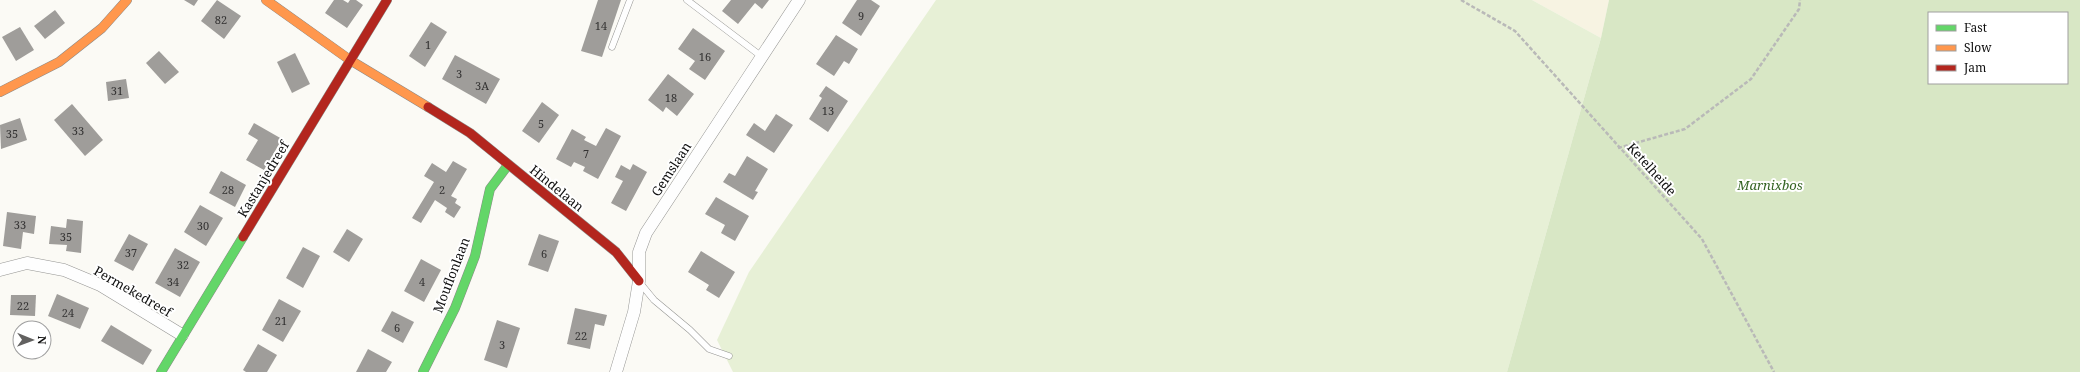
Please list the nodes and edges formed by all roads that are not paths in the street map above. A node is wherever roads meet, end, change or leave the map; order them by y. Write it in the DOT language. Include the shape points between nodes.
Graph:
graph roads {
  1 [pos="127,0"];
  2 [pos="266,0"];
  3 [pos="386,0"];
  4 [pos="630,0"];
  5 [pos="687,0"];
  6 [pos="799,0"];
  7 [pos="612,46"];
  8 [pos="761,56"];
  9 [pos="350,60"];
  10 [pos="0,92"];
  11 [pos="508,164"];
  12 [pos="0,270"];
  13 [pos="639,281"];
  14 [pos="182,335"];
  15 [pos="729,356"];
  16 [pos="161,372"];
  17 [pos="423,372"];
  18 [pos="616,372"];
  1 -- 10 [label="street" via="102,28 60,62"];
  2 -- 9 [label="street, Hindelaan"];
  3 -- 9 [label="street, Kastanjedreef"];
  4 -- 7 [label="lane"];
  5 -- 8 [label="lane"];
  6 -- 8 [label="street, Gemslaan"];
  8 -- 13 [label="street, Gemslaan" via="646,233 639,252"];
  9 -- 11 [label="street, Hindelaan" via="470,132"];
  9 -- 14 [label="street, Kastanjedreef"];
  11 -- 13 [label="street, Hindelaan" via="616,252"];
  11 -- 17 [label="street, Mouflonlaan" via="490,189 475,256 455,308"];
  12 -- 14 [label="street, Permekedreef" via="27,262 64,270 100,285"];
  13 -- 15 [label="lane, Hindelaan" via="654,300 709,349"];
  13 -- 18 [label="street, Gemslaan" via="634,312"];
  14 -- 16 [label="street, Kastanjedreef"];
}
